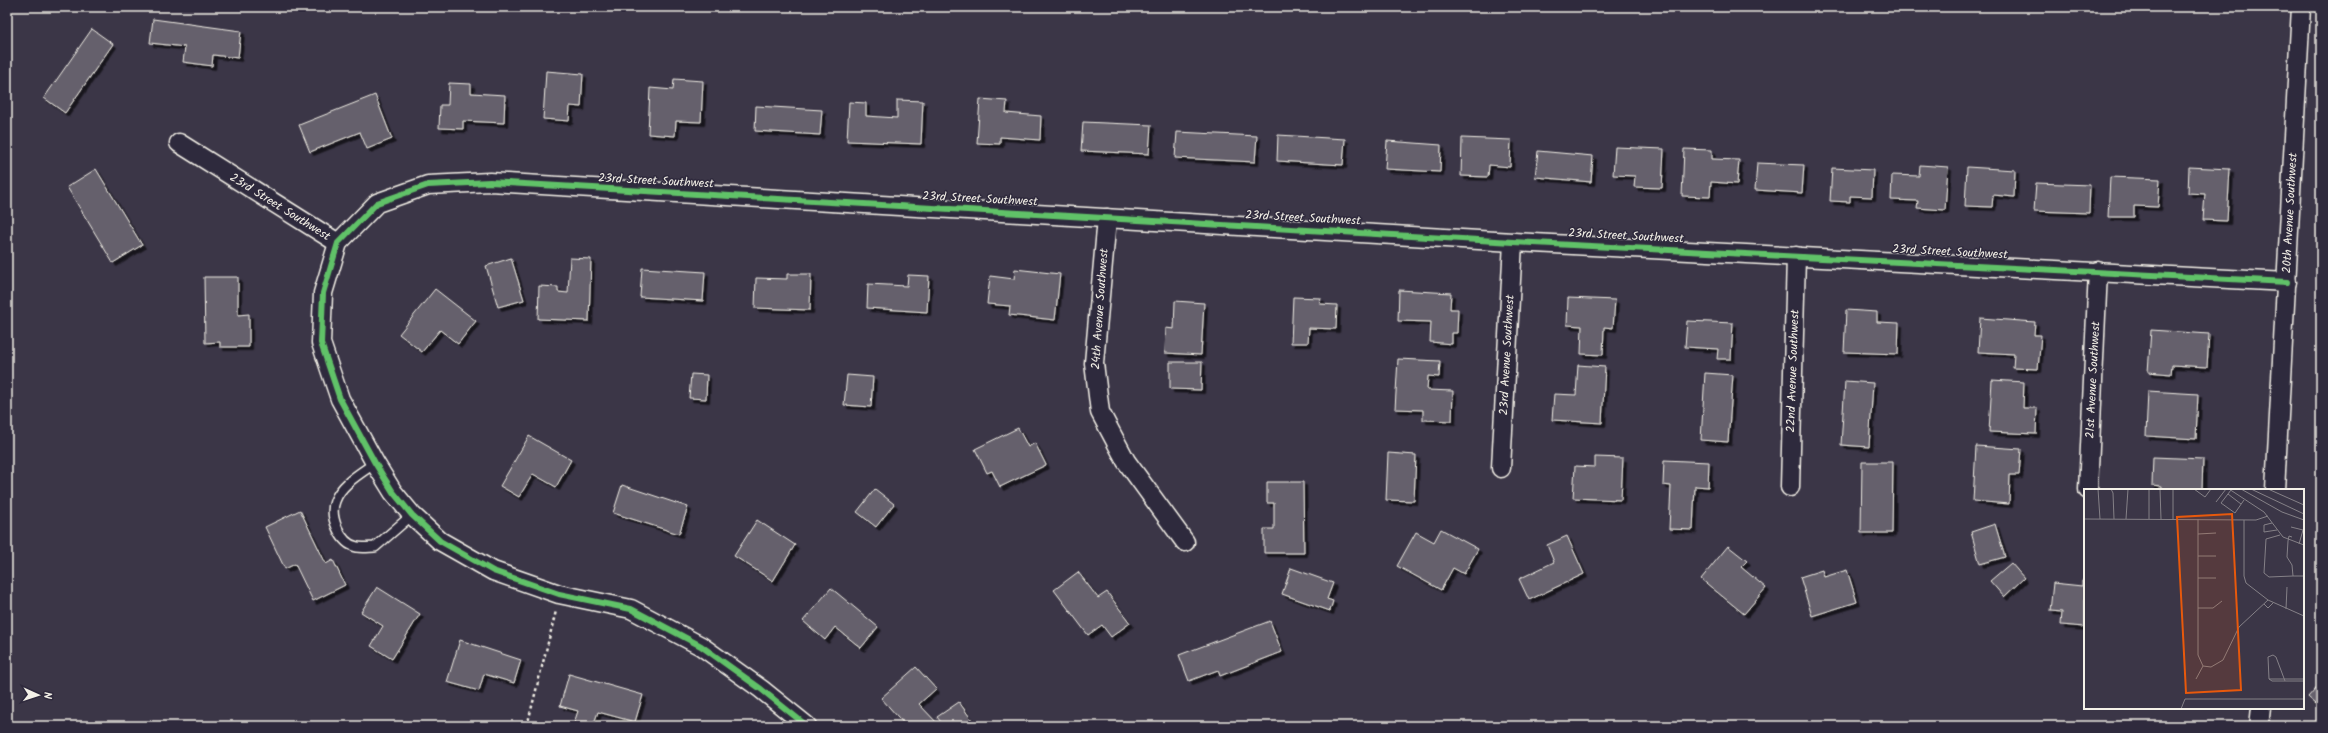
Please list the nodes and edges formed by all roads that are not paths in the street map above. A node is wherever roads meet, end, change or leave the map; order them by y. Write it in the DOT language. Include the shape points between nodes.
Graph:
graph roads {
  1 [pos="2301,7"];
  2 [pos="179,143"];
  3 [pos="1107,218"];
  4 [pos="1513,242"];
  5 [pos="338,243"];
  6 [pos="1796,256"];
  7 [pos="2098,270"];
  8 [pos="2287,282"];
  9 [pos="375,463"];
  10 [pos="1501,468"];
  11 [pos="1790,487"];
  12 [pos="2088,489"];
  13 [pos="2275,489"];
  14 [pos="412,515"];
  15 [pos="1185,542"];
  16 [pos="2261,709"];
  17 [pos="807,726"];
  18 [pos="2260,726"];
  1 -- 8 [label="street, 20th Avenue Southwest"];
  2 -- 5 [label="street, 23rd Street Southwest"];
  3 -- 4 [label="street, 23rd Street Southwest"];
  3 -- 5 [label="street, 23rd Street Southwest" via="490,182 428,185 377,203"];
  3 -- 15 [label="street, 24th Avenue Southwest" via="1094,363 1100,412 1126,461"];
  4 -- 6 [label="street, 23rd Street Southwest"];
  4 -- 10 [label="street, 23rd Avenue Southwest"];
  5 -- 9 [label="street" via="323,293 321,343 340,399"];
  6 -- 7 [label="street, 23rd Street Southwest"];
  6 -- 11 [label="street, 22nd Avenue Southwest"];
  7 -- 8 [label="street, 23rd Street Southwest"];
  7 -- 12 [label="street, 21st Avenue Southwest"];
  8 -- 13 [label="street, 20th Avenue Southwest"];
  9 -- 14 [label="street" via="393,492"];
  9 -- 14 [label="lane" via="352,480 335,501 333,513 336,527 356,547 375,547"];
  14 -- 17 [label="street" via="440,541 493,571 559,594 630,609 701,646"];
  16 -- 18 [label="street"];
}
